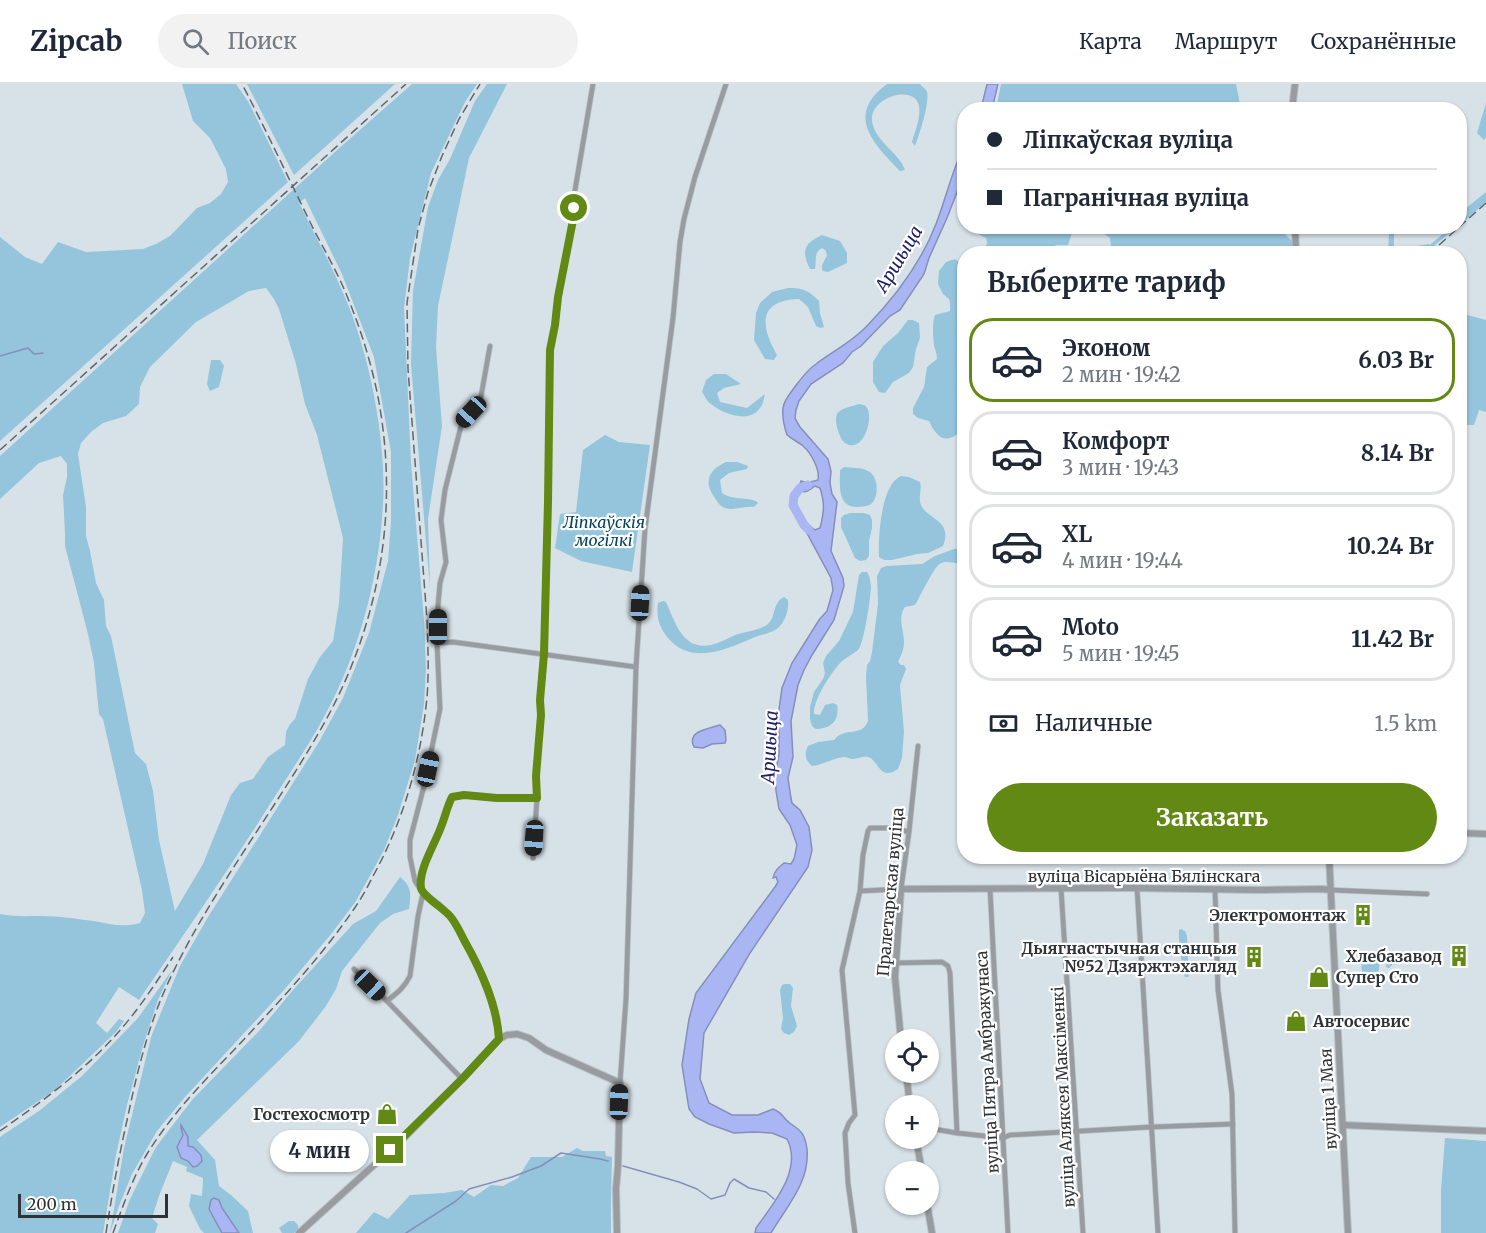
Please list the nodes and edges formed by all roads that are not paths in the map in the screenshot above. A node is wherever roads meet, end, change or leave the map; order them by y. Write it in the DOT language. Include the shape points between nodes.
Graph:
graph roads {
  1 [pos="593,84"];
  2 [pos="726,84"];
  3 [pos="1295,84"];
  4 [pos="1293,102"];
  5 [pos="490,346"];
  6 [pos="437,643"];
  7 [pos="544,654"];
  8 [pos="636,667"];
  9 [pos="918,747"];
  10 [pos="537,798"];
  11 [pos="909,832"];
  12 [pos="1467,833"];
  13 [pos="1486,834"];
  14 [pos="532,858"];
  15 [pos="1329,864"];
  16 [pos="1061,888"];
  17 [pos="1137,888"];
  18 [pos="901,889"];
  19 [pos="990,889"];
  20 [pos="1215,889"];
  21 [pos="422,890"];
  22 [pos="1331,890"];
  23 [pos="860,891"];
  24 [pos="1427,894"];
  25 [pos="895,963"];
  26 [pos="354,969"];
  27 [pos="387,1001"];
  28 [pos="900,1029"];
  29 [pos="499,1039"];
  30 [pos="462,1079"];
  31 [pos="620,1083"];
  32 [pos="1233,1124"];
  33 [pos="1343,1125"];
  34 [pos="1151,1127"];
  35 [pos="939,1130"];
  36 [pos="1077,1131"];
  37 [pos="1486,1131"];
  38 [pos="957,1133"];
  39 [pos="1003,1138"];
  40 [pos="929,1215"];
  41 [pos="299,1233"];
  42 [pos="617,1233"];
  43 [pos="855,1233"];
  44 [pos="932,1233"];
  45 [pos="1008,1233"];
  46 [pos="1083,1233"];
  47 [pos="1158,1233"];
  48 [pos="1235,1233"];
  49 [pos="1348,1233"];
  1 -- 7 [label="street" via="550,350"];
  2 -- 8 [label="street" via="695,177 680,242 645,530"];
  3 -- 4 [label="street"];
  5 -- 6 [label="street" via="480,402 462,422 445,490 441,520 446,562 440,583"];
  6 -- 7 [label="street"];
  6 -- 21 [label="street" via="440,709 410,840 411,867"];
  7 -- 8 [label="street"];
  7 -- 10 [label="street"];
  8 -- 31 [label="street"];
  9 -- 11 [label="street, Пралетарская вуліца"];
  10 -- 14 [label="street"];
  10 -- 21 [label="street" via="452,797 421,875"];
  11 -- 18 [label="street, Пралетарская вуліца"];
  11 -- 23 [label="street" via="870,828 862,855"];
  12 -- 13 [label="street"];
  15 -- 22 [label="street, вуліца 1 Мая"];
  16 -- 17 [label="street, вуліца Вісарыёна Бялінскага"];
  16 -- 19 [label="street, вуліца Вісарыёна Бялінскага"];
  16 -- 36 [label="street, вуліца Аляксея Максіменкі"];
  17 -- 20 [label="street, вуліца Вісарыёна Бялінскага"];
  17 -- 34 [label="street"];
  18 -- 19 [label="street, вуліца Вісарыёна Бялінскага"];
  18 -- 23 [label="street, вуліца Вісарыёна Бялінскага"];
  18 -- 25 [label="street, Пралетарская вуліца"];
  19 -- 39 [label="street, вуліца Пятра Амбражунаса"];
  20 -- 22 [label="street, вуліца Вісарыёна Бялінскага"];
  20 -- 32 [label="street" via="1218,990"];
  21 -- 27 [label="street" via="410,976 400,992"];
  21 -- 29 [label="street" via="450,916 474,957 495,1012"];
  22 -- 24 [label="street, вуліца Вісарыёна Бялінскага"];
  22 -- 33 [label="street, вуліца 1 Мая"];
  23 -- 43 [label="street" via="842,970 855,1114 845,1133"];
  25 -- 28 [label="street, Пралетарская вуліца"];
  25 -- 38 [label="street" via="942,962 948,966"];
  26 -- 27 [label="street"];
  27 -- 30 [label="street"];
  29 -- 30 [label="street"];
  29 -- 31 [label="street" via="517,1034 529,1038 554,1054"];
  30 -- 41 [label="street" via="405,1137"];
  31 -- 42 [label="street"];
  32 -- 34 [label="street"];
  32 -- 48 [label="street"];
  33 -- 37 [label="street"];
  33 -- 49 [label="street, вуліца 1 Мая"];
  34 -- 36 [label="street"];
  34 -- 47 [label="street"];
  35 -- 38 [label="street"];
  36 -- 39 [label="street"];
  36 -- 46 [label="street, вуліца Аляксея Максіменкі"];
  38 -- 39 [label="street"];
  39 -- 45 [label="street, вуліца Пятра Амбражунаса"];
  40 -- 44 [label="street"];
}
